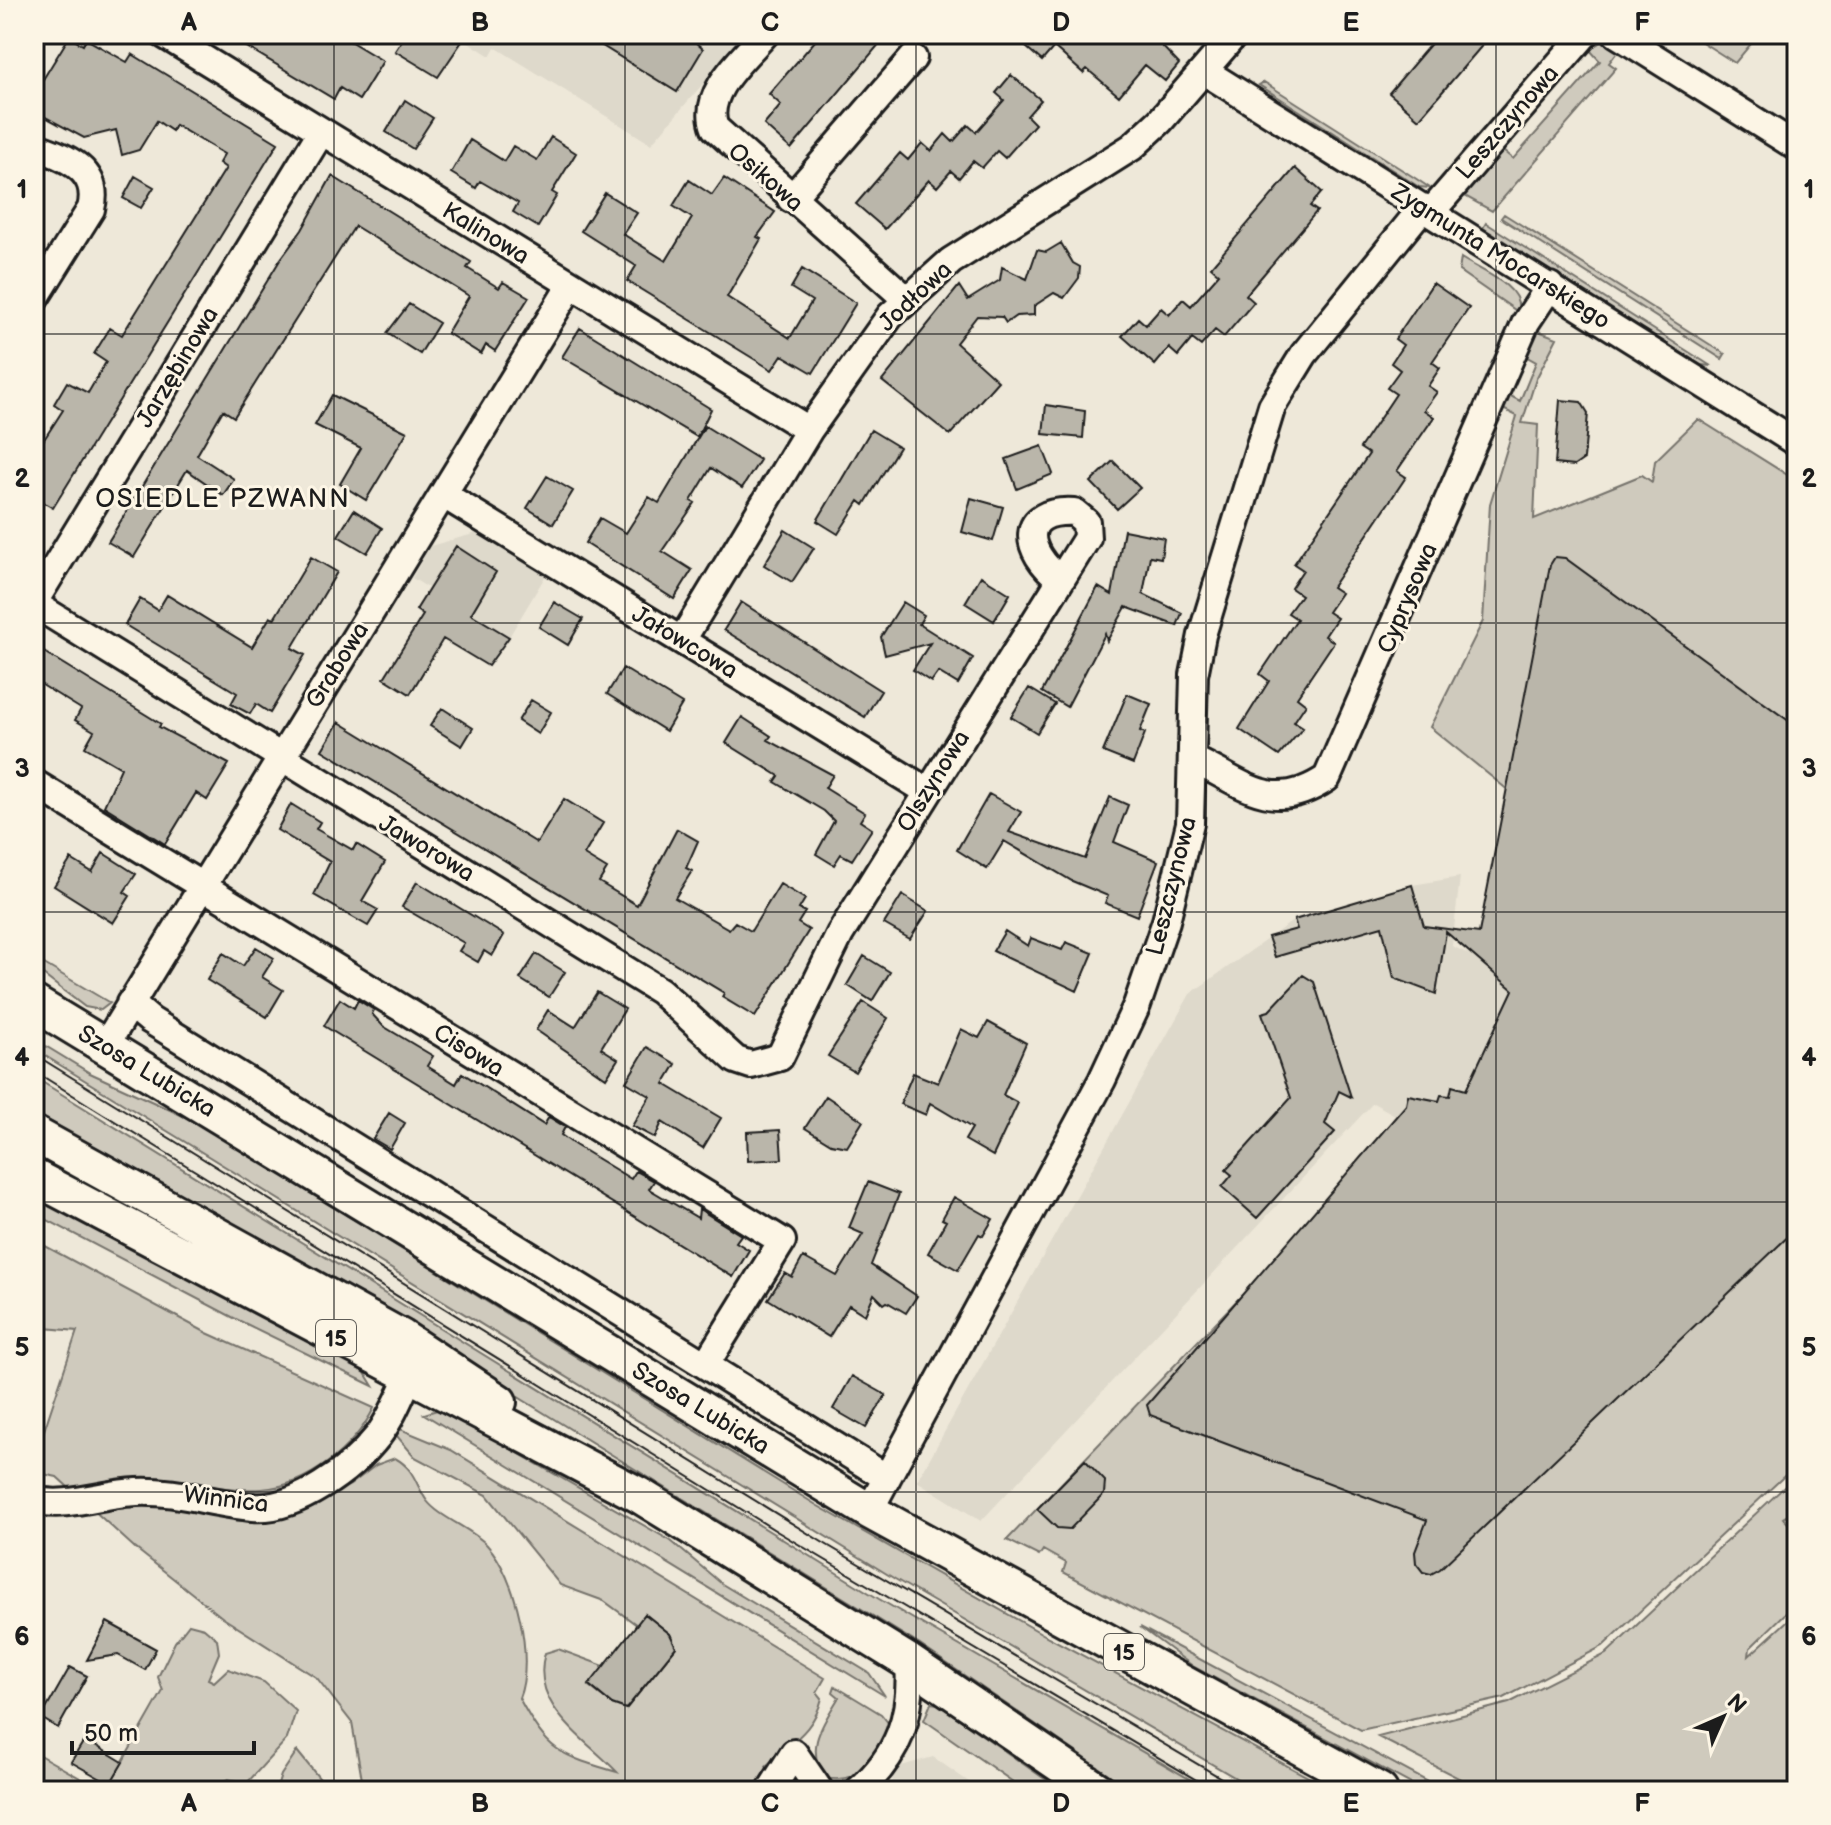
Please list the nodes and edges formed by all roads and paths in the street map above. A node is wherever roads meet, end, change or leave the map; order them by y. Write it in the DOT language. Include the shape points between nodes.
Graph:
graph roads {
  1 [pos="163,34"];
  2 [pos="765,34"];
  3 [pos="1235,34"];
  4 [pos="1585,34"];
  5 [pos="1617,34"];
  6 [pos="913,58"];
  7 [pos="1204,71"];
  8 [pos="321,132"];
  9 [pos="34,146"];
  10 [pos="1797,147"];
  11 [pos="791,199"];
  12 [pos="1427,210"];
  13 [pos="571,285"];
  14 [pos="1550,286"];
  15 [pos="906,299"];
  16 [pos="34,300"];
  17 [pos="809,430"];
  18 [pos="1797,443"];
  19 [pos="444,495"];
  20 [pos="1060,579"];
  21 [pos="34,603"];
  22 [pos="682,640"];
  23 [pos="278,758"];
  24 [pos="1194,760"];
  25 [pos="34,783"];
  26 [pos="927,791"];
  27 [pos="202,885"];
  28 [pos="34,1003"];
  29 [pos="130,1003"];
  30 [pos="797,1021"];
  31 [pos="105,1046"];
  32 [pos="34,1134"];
  33 [pos="34,1177"];
  34 [pos="706,1364"];
  35 [pos="409,1377"];
  36 [pos="887,1478"];
  37 [pos="639,1495"];
  38 [pos="34,1500"];
  39 [pos="869,1511"];
  40 [pos="909,1662"];
  41 [pos="770,1791"];
  42 [pos="820,1791"];
  43 [pos="858,1791"];
  44 [pos="1099,1791"];
  45 [pos="1380,1791"];
  1 -- 8 [label="street, Kalinowa"];
  2 -- 11 [label="street, Osikowa" via="714,100 710,115 717,133"];
  3 -- 7 [label="street, Jodłowa"];
  4 -- 12 [label="street, Leszczynowa"];
  5 -- 10 [label="street"];
  6 -- 11 [label="street"];
  7 -- 12 [label="street, Zygmunta Mocarskiego"];
  7 -- 15 [label="street, Jodłowa" via="1132,147 951,261"];
  8 -- 13 [label="street, Kalinowa"];
  8 -- 21 [label="street, Jarzębinowa"];
  9 -- 16 [label="street" via="82,169 93,182 94,195 91,209"];
  11 -- 15 [label="street, Osikowa"];
  12 -- 14 [label="street, Zygmunta Mocarskiego"];
  12 -- 24 [label="street, Leszczynowa" via="1304,354 1272,406 1202,635 1194,675"];
  13 -- 17 [label="street, Kalinowa"];
  13 -- 19 [label="street, Grabowa"];
  14 -- 18 [label="street, Zygmunta Mocarskiego"];
  14 -- 24 [label="street, Cyprysowa" via="1526,322 1327,778 1301,793 1272,798"];
  15 -- 17 [label="street, Jodłowa" via="875,334"];
  17 -- 22 [label="street, Jodłowa"];
  19 -- 22 [label="street, Jałowcowa"];
  19 -- 23 [label="street, Grabowa"];
  20 -- 20 [label="street, Olszynowa" via="1038,558 1030,539 1032,531 1056,514 1074,512 1089,529"];
  20 -- 26 [label="street, Olszynowa"];
  21 -- 23 [label="street, Jaworowa"];
  22 -- 26 [label="street, Jałowcowa"];
  23 -- 27 [label="street, Grabowa"];
  23 -- 30 [label="street, Jaworowa" via="660,991 736,1060 751,1065 780,1057"];
  24 -- 36 [label="street, Leszczynowa" via="1190,823 1166,921 1137,1005"];
  25 -- 27 [label="street, Cisowa"];
  26 -- 30 [label="street, Olszynowa" via="840,934"];
  27 -- 29 [label="street, Grabowa"];
  27 -- 34 [label="street, Cisowa" via="782,1241"];
  28 -- 31 [label="main road, Szosa Lubicka / 15"];
  29 -- 31 [label="street, Grabowa"];
  29 -- 34 [label="street"];
  31 -- 39 [label="main road, Szosa Lubicka / 15"];
  32 -- 37 [label="main road" via="401,1337"];
  33 -- 35 [label="main road, 15"];
  34 -- 36 [label="street"];
  35 -- 37 [label="main road, 15"];
  35 -- 38 [label="street, Winnica" via="375,1439 332,1477 277,1507 160,1492 46,1504"];
  36 -- 39 [label="street, Leszczynowa"];
  37 -- 40 [label="main road, 15"];
  39 -- 45 [label="main road, Szosa Lubicka / 15"];
  40 -- 43 [label="street" via="911,1697 894,1743"];
  40 -- 44 [label="main road, 15"];
  41 -- 42 [label="street" via="794,1753"];
}
